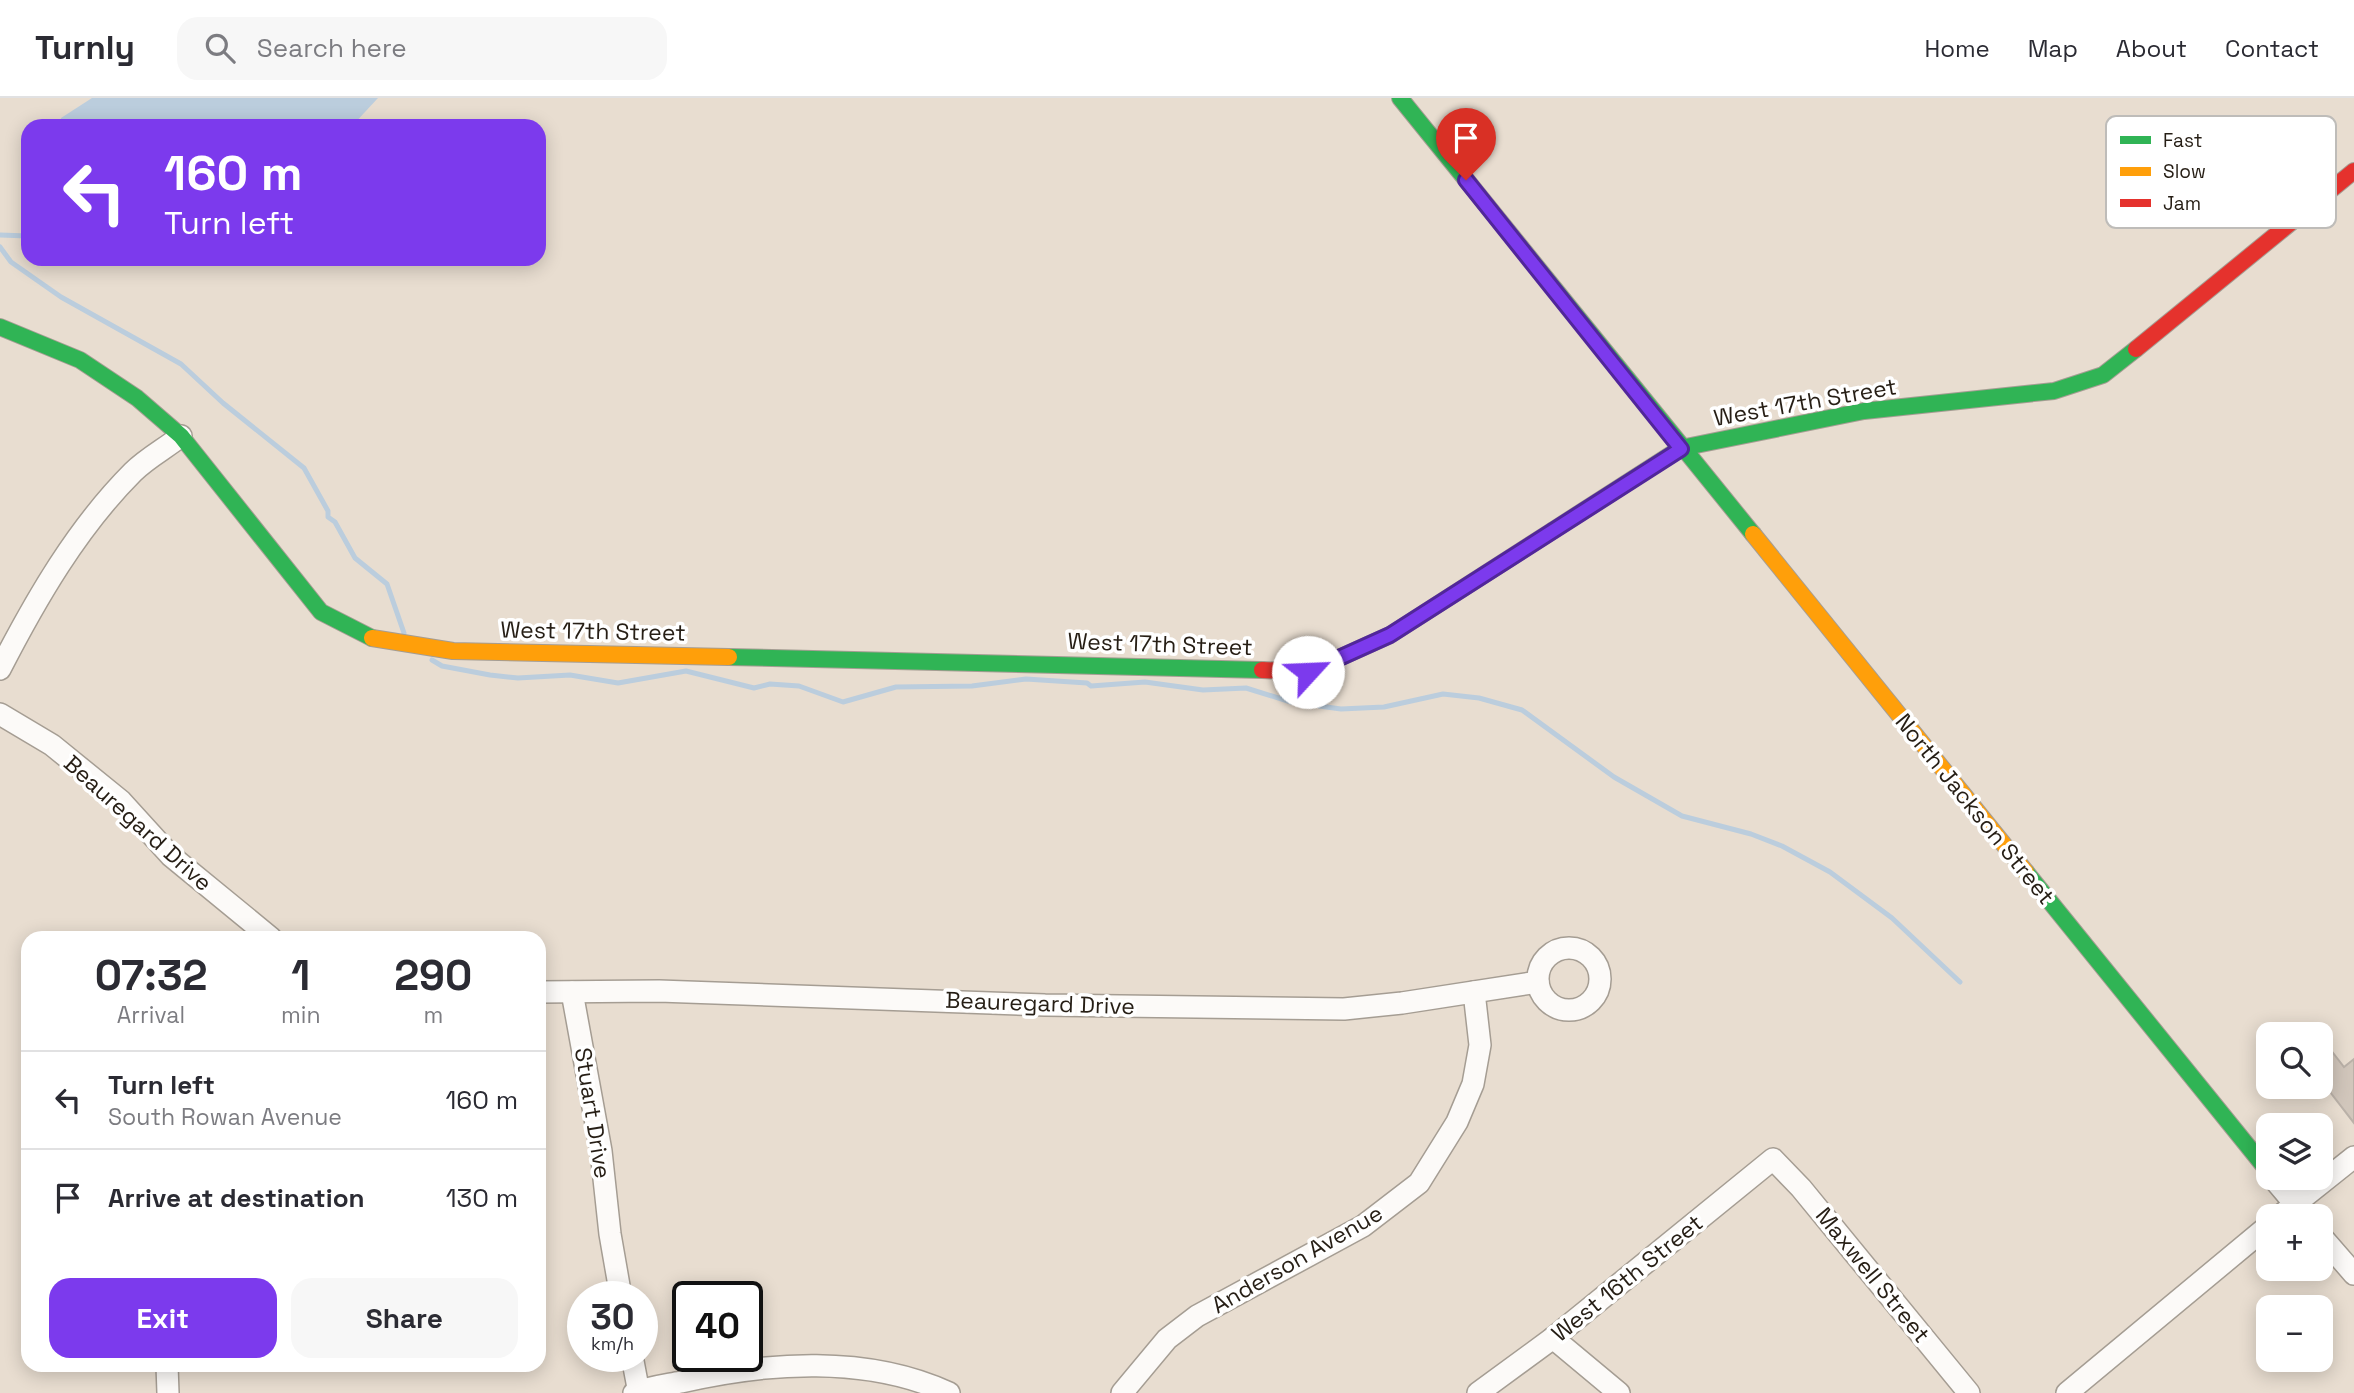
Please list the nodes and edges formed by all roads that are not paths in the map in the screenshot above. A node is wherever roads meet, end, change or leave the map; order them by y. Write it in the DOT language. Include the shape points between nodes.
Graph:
graph roads {
  1 [pos="1400,98"];
  2 [pos="2354,171"];
  3 [pos="2336,186"];
  4 [pos="2284,228"];
  5 [pos="0,327"];
  6 [pos="181,436"];
  7 [pos="1681,449"];
  8 [pos="0,669"];
  9 [pos="0,714"];
  10 [pos="262,931"];
  11 [pos="1538,982"];
  12 [pos="546,992"];
  13 [pos="572,992"];
  14 [pos="1474,992"];
  15 [pos="2256,1156"];
  16 [pos="2354,1157"];
  17 [pos="1773,1159"];
  18 [pos="2302,1204"];
  19 [pos="2256,1236"];
  20 [pos="2333,1250"];
  21 [pos="2354,1274"];
  22 [pos="618,1281"];
  23 [pos="1553,1338"];
  24 [pos="167,1372"];
  25 [pos="634,1372"];
  26 [pos="637,1392"];
  27 [pos="168,1393"];
  28 [pos="949,1393"];
  29 [pos="1122,1393"];
  30 [pos="1478,1393"];
  31 [pos="1619,1393"];
  32 [pos="1969,1393"];
  33 [pos="2067,1393"];
  1 -- 7 [label="street, North Jackson Street"];
  2 -- 3 [label="street, West 17th Street"];
  4 -- 7 [label="street, West 17th Street" via="2103,375 2054,391 1864,411"];
  5 -- 6 [label="street, West 17th Street" via="80,360 137,398"];
  6 -- 7 [label="street, West 17th Street" via="321,612 366,636 453,651 1308,672 1390,635"];
  6 -- 8 [label="street" via="134,471 90,524 38,597"];
  7 -- 15 [label="street, North Jackson Street"];
  9 -- 10 [label="street, Beauregard Drive" via="52,745 121,801 171,856"];
  11 -- 14 [label="street, Beauregard Drive"];
  12 -- 13 [label="street, Beauregard Drive"];
  13 -- 14 [label="street, Beauregard Drive" via="1344,1009"];
  13 -- 22 [label="street, Stuart Drive"];
  14 -- 29 [label="street, Anderson Avenue" via="1480,1045 1473,1084 1457,1122 1419,1183 1363,1226 1197,1316 1167,1339"];
  16 -- 18 [label="street"];
  17 -- 23 [label="street, West 16th Street"];
  17 -- 32 [label="street, Maxwell Street"];
  19 -- 33 [label="street"];
  20 -- 21 [label="street"];
  23 -- 30 [label="street, West 16th Street"];
  23 -- 31 [label="street"];
  24 -- 27 [label="street"];
  25 -- 26 [label="street"];
  26 -- 28 [label="street" via="731,1370 804,1366 877,1371"];
}
